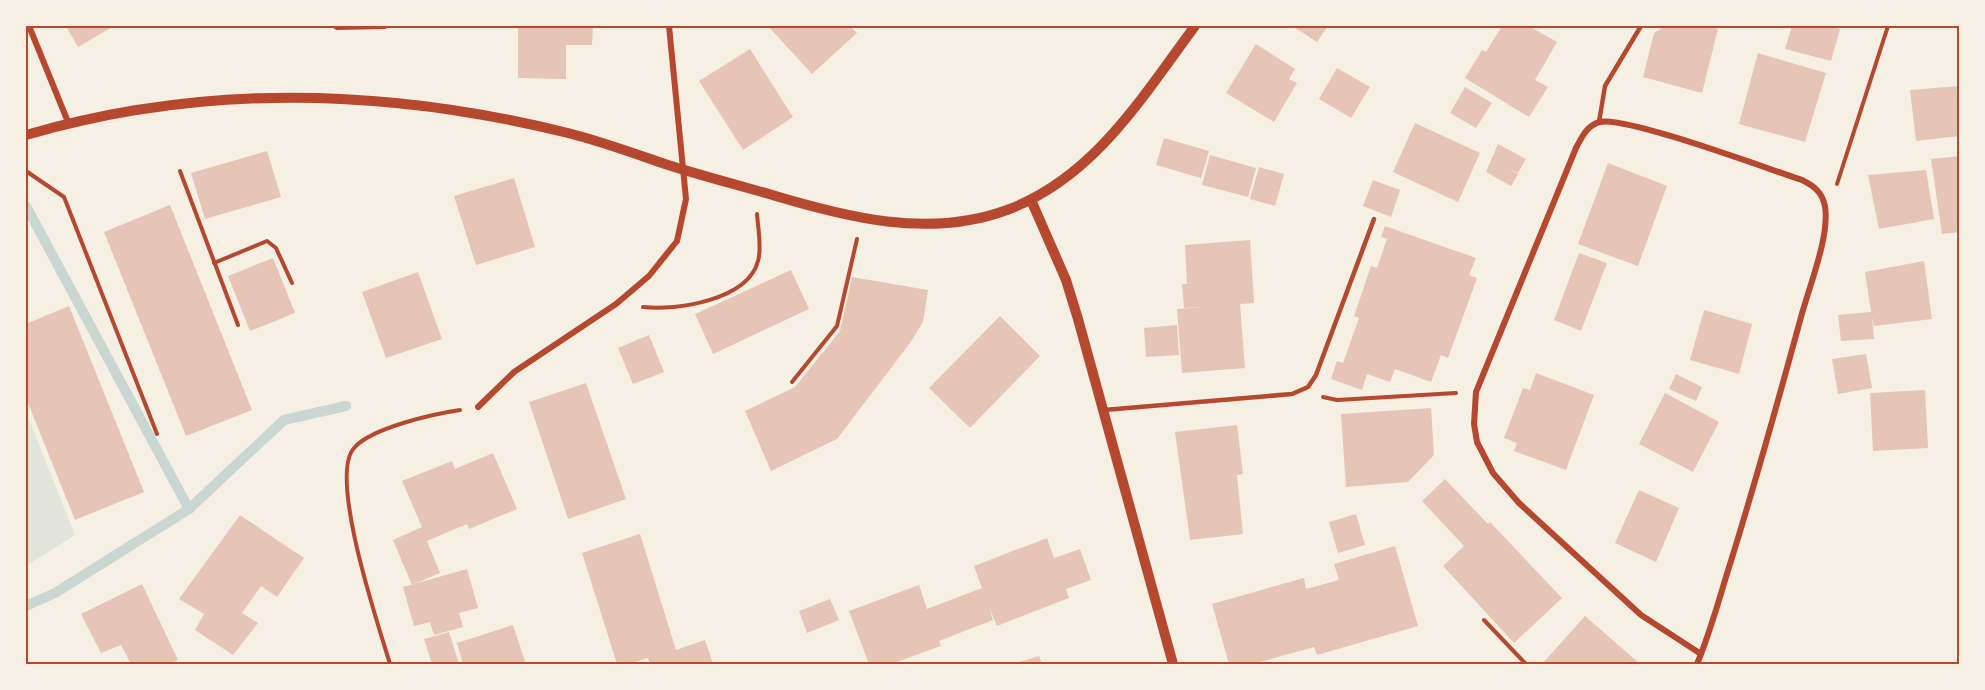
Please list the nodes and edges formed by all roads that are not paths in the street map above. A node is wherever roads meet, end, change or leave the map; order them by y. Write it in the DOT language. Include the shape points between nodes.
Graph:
graph roads {
  1 [pos="29,26"];
  2 [pos="669,26"];
  3 [pos="1195,26"];
  4 [pos="1641,26"];
  5 [pos="68,122"];
  6 [pos="1599,122"];
  7 [pos="26,135"];
  8 [pos="682,169"];
  9 [pos="1031,200"];
  10 [pos="1374,219"];
  11 [pos="478,407"];
  12 [pos="1102,410"];
  13 [pos="1701,654"];
  14 [pos="1173,664"];
  15 [pos="1697,664"];
  1 -- 5 [label="street"];
  2 -- 8 [label="street"];
  3 -- 9 [label="street" via="1115,133 1097,152"];
  4 -- 6 [label="lane" via="1605,86"];
  5 -- 7 [label="street"];
  5 -- 8 [label="street" via="210,99 347,97 426,106 569,133"];
  6 -- 13 [label="street" via="1590,127 1576,148 1476,392 1477,442 1494,473 1519,503 1641,615"];
  6 -- 13 [label="street" via="1633,126 1802,180 1821,194 1823,237"];
  8 -- 9 [label="street" via="862,220 931,223 974,219"];
  8 -- 11 [label="street" via="686,200 677,242 649,276 616,304 514,372"];
  9 -- 12 [label="street" via="1066,280"];
  10 -- 12 [label="lane" via="1316,375 1308,387 1292,394"];
  12 -- 14 [label="street"];
  13 -- 15 [label="street"];
}
